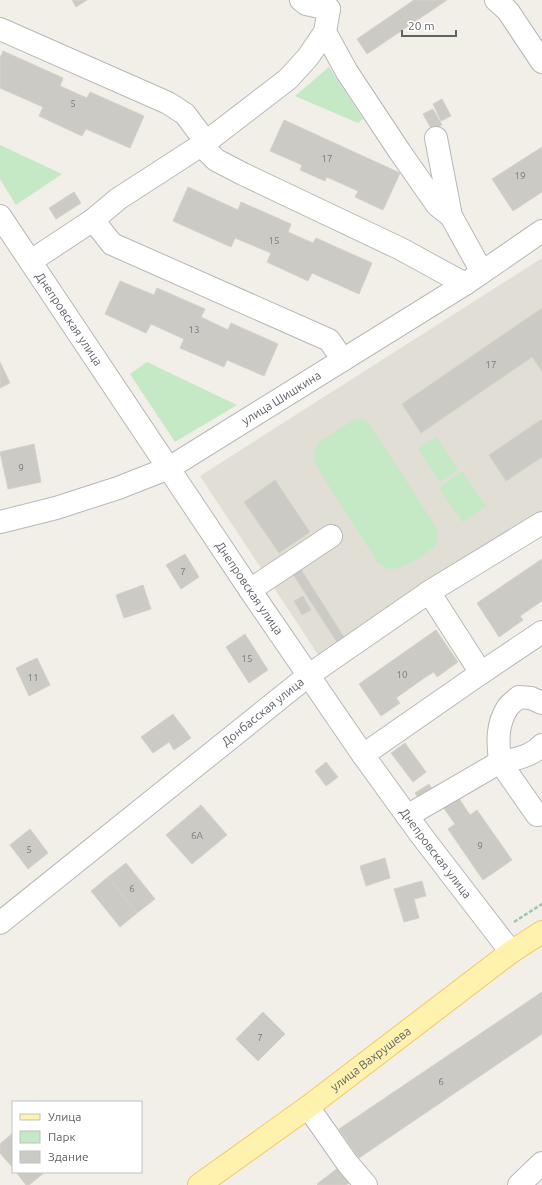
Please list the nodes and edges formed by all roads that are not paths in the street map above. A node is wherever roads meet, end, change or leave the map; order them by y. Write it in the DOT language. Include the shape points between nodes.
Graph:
graph roads {
  1 [pos="301,0"];
  2 [pos="496,0"];
  3 [pos="335,4"];
  4 [pos="0,30"];
  5 [pos="326,32"];
  6 [pos="542,62"];
  7 [pos="436,138"];
  8 [pos="203,143"];
  9 [pos="0,216"];
  10 [pos="451,216"];
  11 [pos="93,220"];
  12 [pos="542,231"];
  13 [pos="31,261"];
  14 [pos="474,278"];
  15 [pos="343,360"];
  16 [pos="169,468"];
  17 [pos="0,522"];
  18 [pos="542,523"];
  19 [pos="331,536"];
  20 [pos="250,590"];
  21 [pos="429,592"];
  22 [pos="542,632"];
  23 [pos="481,673"];
  24 [pos="309,675"];
  25 [pos="542,703"];
  26 [pos="542,745"];
  27 [pos="363,755"];
  28 [pos="500,762"];
  29 [pos="542,814"];
  30 [pos="407,816"];
  31 [pos="0,923"];
  32 [pos="542,932"];
  33 [pos="511,952"];
  34 [pos="308,1107"];
  35 [pos="542,1163"];
  36 [pos="198,1185"];
  37 [pos="366,1185"];
  38 [pos="519,1185"];
  1 -- 3 [label="street" via="306,4"];
  2 -- 6 [label="street" via="508,10"];
  3 -- 5 [label="street"];
  4 -- 8 [label="street" via="168,103 185,114"];
  5 -- 8 [label="street" via="288,79"];
  5 -- 10 [label="street" via="347,72 400,152 437,205"];
  7 -- 10 [label="street"];
  8 -- 11 [label="street" via="118,200"];
  8 -- 14 [label="street" via="216,160 243,174 401,249"];
  9 -- 13 [label="street, Днепровская улица"];
  10 -- 14 [label="street"];
  11 -- 13 [label="street"];
  11 -- 15 [label="street" via="112,244 328,340"];
  12 -- 14 [label="street, улица Шишкина"];
  13 -- 16 [label="street, Днепровская улица"];
  14 -- 15 [label="street, улица Шишкина"];
  15 -- 16 [label="street, улица Шишкина"];
  16 -- 17 [label="street, улица Шишкина" via="56,508"];
  16 -- 20 [label="street, Днепровская улица"];
  18 -- 21 [label="street, Донбасская улица"];
  19 -- 20 [label="street"];
  20 -- 24 [label="street, Днепровская улица"];
  21 -- 23 [label="street"];
  21 -- 24 [label="street, Донбасская улица"];
  22 -- 23 [label="street"];
  23 -- 27 [label="street"];
  24 -- 27 [label="street, Днепровская улица"];
  24 -- 31 [label="street, Донбасская улица"];
  25 -- 28 [label="street" via="519,696 508,707 498,738"];
  26 -- 28 [label="street" via="516,760"];
  27 -- 30 [label="street, Днепровская улица"];
  28 -- 29 [label="street" via="537,815"];
  28 -- 30 [label="street"];
  30 -- 33 [label="street, Днепровская улица"];
  32 -- 33 [label="main road, улица Вахрушева"];
  33 -- 34 [label="main road, улица Вахрушева"];
  34 -- 36 [label="main road, улица Вахрушева"];
  34 -- 37 [label="street"];
  35 -- 38 [label="street"];
}
